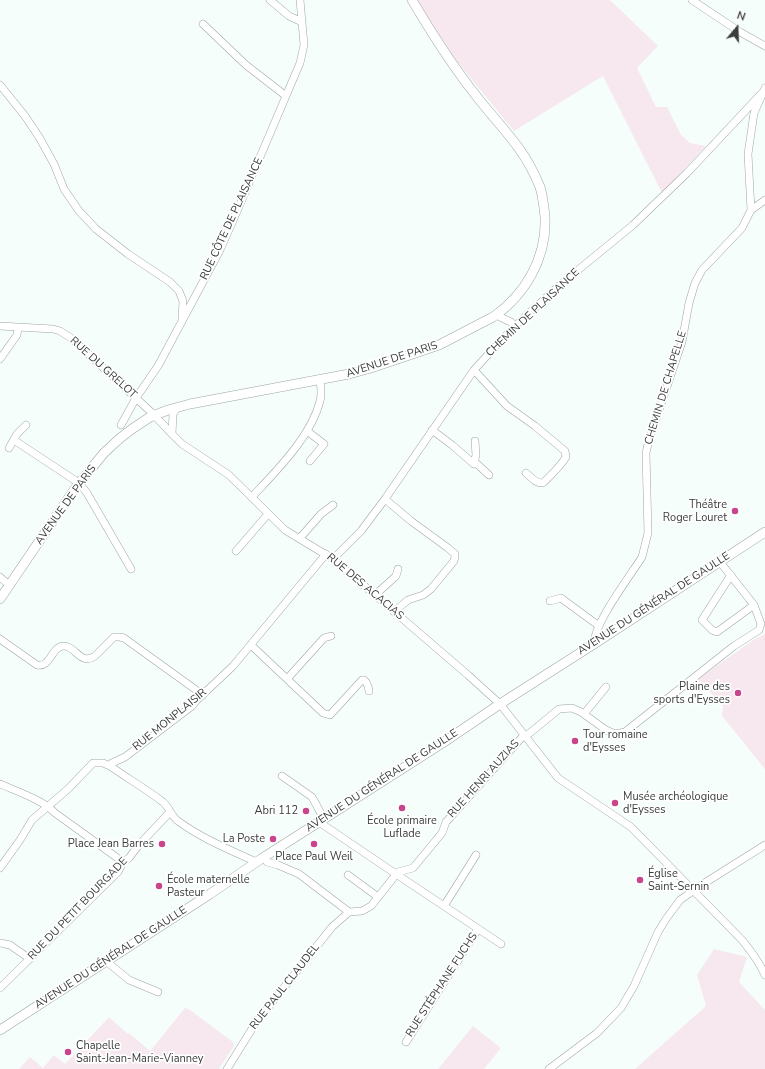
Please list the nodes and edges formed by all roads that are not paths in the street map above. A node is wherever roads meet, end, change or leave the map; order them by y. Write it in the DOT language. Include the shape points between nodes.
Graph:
graph roads {
  1 [pos="270,0"];
  2 [pos="300,0"];
  3 [pos="412,0"];
  4 [pos="692,0"];
  5 [pos="302,22"];
  6 [pos="203,24"];
  7 [pos="765,46"];
  8 [pos="0,85"];
  9 [pos="763,91"];
  10 [pos="286,96"];
  11 [pos="765,200"];
  12 [pos="751,210"];
  13 [pos="499,313"];
  14 [pos="181,324"];
  15 [pos="0,326"];
  16 [pos="515,326"];
  17 [pos="18,327"];
  18 [pos="0,359"];
  19 [pos="474,370"];
  20 [pos="320,380"];
  21 [pos="139,400"];
  22 [pos="177,408"];
  23 [pos="154,415"];
  24 [pos="142,423"];
  25 [pos="26,425"];
  26 [pos="121,425"];
  27 [pos="432,430"];
  28 [pos="307,431"];
  29 [pos="172,434"];
  30 [pos="14,440"];
  31 [pos="475,441"];
  32 [pos="9,448"];
  33 [pos="310,461"];
  34 [pos="474,464"];
  35 [pos="526,473"];
  36 [pos="489,475"];
  37 [pos="79,483"];
  38 [pos="252,497"];
  39 [pos="385,499"];
  40 [pos="332,505"];
  41 [pos="268,514"];
  42 [pos="765,532"];
  43 [pos="300,538"];
  44 [pos="236,551"];
  45 [pos="326,554"];
  46 [pos="333,559"];
  47 [pos="720,562"];
  48 [pos="131,569"];
  49 [pos="398,569"];
  50 [pos="731,575"];
  51 [pos="0,577"];
  52 [pos="9,585"];
  53 [pos="375,595"];
  54 [pos="0,599"];
  55 [pos="550,602"];
  56 [pos="754,605"];
  57 [pos="394,612"];
  58 [pos="599,626"];
  59 [pos="331,636"];
  60 [pos="0,639"];
  61 [pos="594,644"];
  62 [pos="251,645"];
  63 [pos="287,679"];
  64 [pos="606,687"];
  65 [pos="369,691"];
  66 [pos="202,695"];
  67 [pos="500,704"];
  68 [pos="584,714"];
  69 [pos="524,736"];
  70 [pos="110,766"];
  71 [pos="282,776"];
  72 [pos="0,784"];
  73 [pos="48,806"];
  74 [pos="170,812"];
  75 [pos="321,820"];
  76 [pos="765,845"];
  77 [pos="476,855"];
  78 [pos="263,857"];
  79 [pos="122,862"];
  80 [pos="256,863"];
  81 [pos="0,868"];
  82 [pos="396,874"];
  83 [pos="348,875"];
  84 [pos="694,891"];
  85 [pos="378,898"];
  86 [pos="444,906"];
  87 [pos="349,912"];
  88 [pos="478,929"];
  89 [pos="0,943"];
  90 [pos="501,944"];
  91 [pos="30,959"];
  92 [pos="106,960"];
  93 [pos="765,974"];
  94 [pos="0,987"];
  95 [pos="158,992"];
  96 [pos="0,1030"];
  97 [pos="406,1042"];
  98 [pos="227,1069"];
  99 [pos="549,1069"];
  1 -- 5 [label="street" via="289,16"];
  2 -- 5 [label="street, RUE CÔTE DE PLAISANCE"];
  3 -- 13 [label="main road, AVENUE DE PARIS" via="439,45 520,150 540,188 546,227 538,263 516,298"];
  4 -- 7 [label="street"];
  5 -- 10 [label="street, RUE CÔTE DE PLAISANCE" via="304,45 300,63"];
  6 -- 10 [label="street" via="246,65"];
  8 -- 14 [label="street" via="40,137 64,189 78,211 96,229 179,291 183,301"];
  9 -- 12 [label="street" via="754,113 748,154"];
  9 -- 16 [label="street, CHEMIN DE PLAISANCE" via="687,173 633,225"];
  10 -- 14 [label="street, RUE CÔTE DE PLAISANCE" via="232,223"];
  11 -- 12 [label="street"];
  12 -- 58 [label="street, CHEMIN DE CHAPELLE" via="742,228 702,270 695,283 682,342 646,453 646,546 642,558"];
  13 -- 16 [label="street" via="500,317"];
  13 -- 20 [label="main road, AVENUE DE PARIS" via="439,345 371,368"];
  14 -- 21 [label="street, RUE CÔTE DE PLAISANCE"];
  15 -- 17 [label="street, RUE DU GRELOT"];
  16 -- 19 [label="street, CHEMIN DE PLAISANCE"];
  17 -- 18 [label="street" via="17,335"];
  17 -- 21 [label="street, RUE DU GRELOT" via="53,329 66,334"];
  19 -- 27 [label="street, CHEMIN DE PLAISANCE"];
  19 -- 35 [label="street" via="507,406 565,451 566,457 562,464 543,483 540,484"];
  20 -- 22 [label="main road, AVENUE DE PARIS"];
  20 -- 28 [label="street" via="320,401"];
  21 -- 23 [label="street, RUE DU GRELOT"];
  21 -- 24 [label="street" via="144,411"];
  21 -- 26 [label="street, RUE CÔTE DE PLAISANCE"];
  22 -- 23 [label="main road, AVENUE DE PARIS"];
  22 -- 29 [label="street" via="173,414"];
  23 -- 24 [label="main road, AVENUE DE PARIS"];
  23 -- 29 [label="street, RUE DES ACACIAS"];
  24 -- 37 [label="main road, AVENUE DE PARIS" via="104,453"];
  25 -- 30 [label="street"];
  27 -- 34 [label="street"];
  27 -- 39 [label="street, CHEMIN DE PLAISANCE"];
  28 -- 33 [label="street" via="324,444"];
  28 -- 38 [label="street"];
  29 -- 38 [label="street, RUE DES ACACIAS" via="182,444 229,475"];
  30 -- 32 [label="street"];
  30 -- 37 [label="street"];
  31 -- 34 [label="street"];
  34 -- 36 [label="street"];
  37 -- 48 [label="street"];
  37 -- 52 [label="main road, AVENUE DE PARIS"];
  38 -- 41 [label="street, RUE DES ACACIAS"];
  39 -- 46 [label="street, CHEMIN DE PLAISANCE" via="361,531"];
  39 -- 57 [label="street" via="455,554 449,567 431,589 408,600"];
  40 -- 43 [label="street"];
  41 -- 43 [label="street, RUE DES ACACIAS" via="285,530"];
  41 -- 44 [label="street"];
  42 -- 47 [label="main road, AVENUE DU GÉNÉRAL DE GAULLE"];
  43 -- 45 [label="street, RUE DES ACACIAS"];
  45 -- 46 [label="street, RUE DES ACACIAS"];
  45 -- 62 [label="street, RUE MONPLAISIR"];
  46 -- 53 [label="street, RUE DES ACACIAS"];
  47 -- 50 [label="street"];
  47 -- 61 [label="main road, AVENUE DU GÉNÉRAL DE GAULLE"];
  49 -- 53 [label="street" via="396,576"];
  50 -- 56 [label="street"];
  50 -- 56 [label="street" via="702,620 717,632"];
  51 -- 52 [label="street"];
  52 -- 54 [label="main road, AVENUE DE PARIS"];
  53 -- 57 [label="street, RUE DES ACACIAS"];
  55 -- 58 [label="street" via="561,598"];
  56 -- 68 [label="street, RUE HENRI AUZIAS" via="761,624 759,630 734,646 625,732 615,734"];
  57 -- 67 [label="street, RUE DES ACACIAS"];
  58 -- 61 [label="street, CHEMIN DE CHAPELLE"];
  59 -- 63 [label="street" via="324,638"];
  60 -- 66 [label="street" via="41,666 60,647 68,647 82,658 91,659 114,637 124,638"];
  61 -- 67 [label="main road, AVENUE DU GÉNÉRAL DE GAULLE"];
  62 -- 63 [label="street"];
  62 -- 66 [label="street, RUE MONPLAISIR"];
  63 -- 65 [label="street" via="323,713 330,715 362,680 368,684"];
  64 -- 68 [label="street"];
  66 -- 70 [label="street, RUE MONPLAISIR" via="187,710"];
  67 -- 69 [label="street, RUE DES ACACIAS"];
  67 -- 75 [label="main road, AVENUE DU GÉNÉRAL DE GAULLE"];
  68 -- 69 [label="street, RUE HENRI AUZIAS" via="572,708 559,709"];
  69 -- 82 [label="street, RUE HENRI AUZIAS" via="446,822 442,833 413,868"];
  69 -- 84 [label="street, RUE DES ACACIAS" via="558,778 631,827"];
  70 -- 73 [label="street" via="93,763"];
  70 -- 74 [label="street" via="164,804"];
  71 -- 75 [label="street" via="312,797"];
  72 -- 73 [label="street"];
  73 -- 79 [label="street"];
  73 -- 81 [label="street" via="32,820"];
  74 -- 79 [label="street, RUE DU PETIT BOURGADE" via="129,858"];
  74 -- 80 [label="street" via="193,830"];
  75 -- 78 [label="main road, AVENUE DU GÉNÉRAL DE GAULLE"];
  75 -- 82 [label="street"];
  76 -- 84 [label="street"];
  77 -- 86 [label="street"];
  78 -- 80 [label="main road, AVENUE DU GÉNÉRAL DE GAULLE"];
  78 -- 87 [label="street" via="267,862 299,874"];
  79 -- 91 [label="street, RUE DU PETIT BOURGADE" via="118,872"];
  80 -- 92 [label="main road, AVENUE DU GÉNÉRAL DE GAULLE"];
  82 -- 85 [label="street"];
  82 -- 86 [label="street"];
  83 -- 85 [label="street"];
  84 -- 93 [label="street, RUE DES ACACIAS" via="750,949"];
  84 -- 99 [label="street" via="680,900 666,919 622,1008 597,1033"];
  85 -- 87 [label="street" via="362,911"];
  86 -- 88 [label="street"];
  87 -- 98 [label="street, RUE PAUL CLAUDEL" via="332,927 255,1024"];
  88 -- 90 [label="street"];
  88 -- 97 [label="street, RUE STÉPHANE FUCHS"];
  89 -- 91 [label="street" via="10,945"];
  91 -- 94 [label="street, RUE DU PETIT BOURGADE"];
  92 -- 95 [label="street" via="128,980"];
  92 -- 96 [label="main road, AVENUE DU GÉNÉRAL DE GAULLE"];
}
